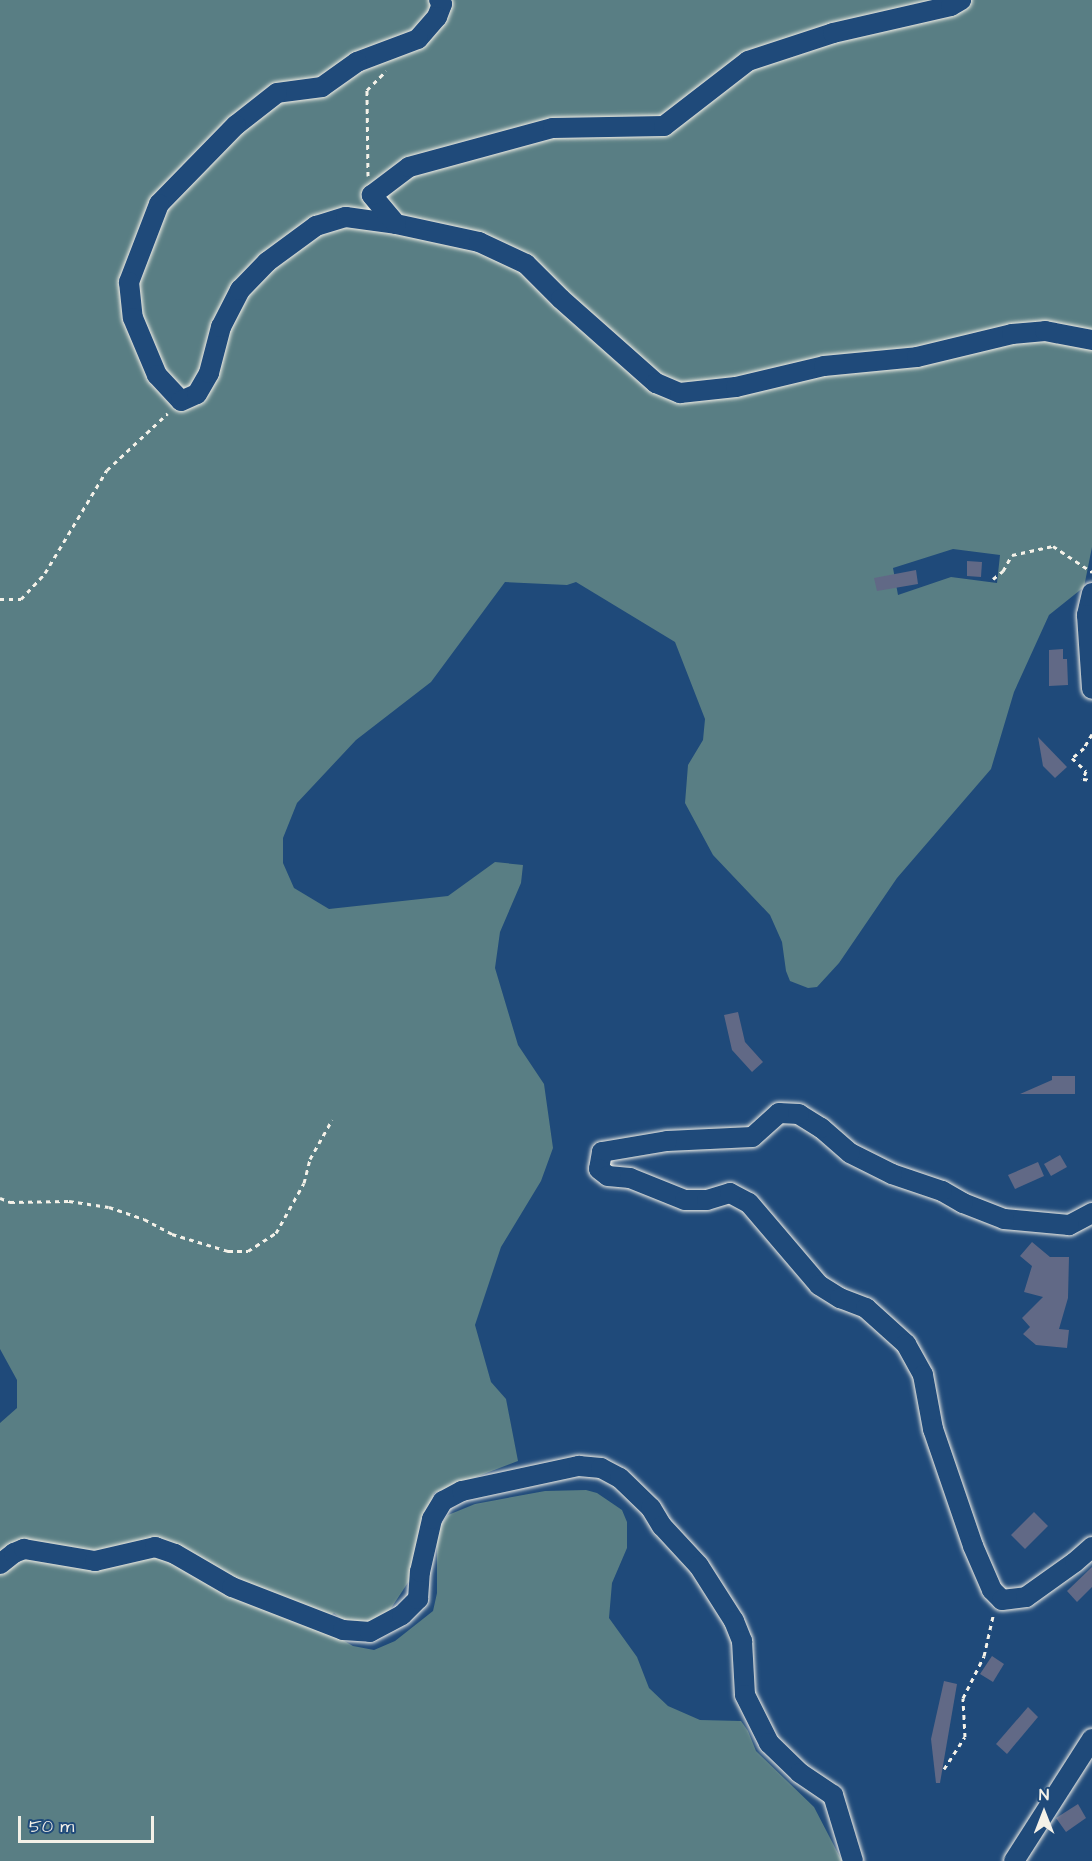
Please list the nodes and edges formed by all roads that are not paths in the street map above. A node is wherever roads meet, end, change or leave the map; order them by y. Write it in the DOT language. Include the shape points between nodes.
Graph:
graph roads {
  1 [pos="439,0"];
  2 [pos="961,0"];
  3 [pos="396,224"];
  4 [pos="1092,340"];
  5 [pos="1092,594"];
  6 [pos="1092,690"];
  7 [pos="1092,1213"];
  8 [pos="1092,1547"];
  9 [pos="0,1563"];
  10 [pos="1092,1739"];
  11 [pos="853,1861"];
  12 [pos="1014,1861"];
  1 -- 3 [label="street" via="438,17 418,39 357,62 322,87 277,93 236,124 159,204 129,282 133,318 158,375 180,401 197,394 209,373 221,327 240,290 267,262 316,226 346,217"];
  2 -- 3 [label="street" via="951,6 833,33 748,61 664,126 553,128 409,167 372,195"];
  3 -- 4 [label="street" via="479,242 526,264 656,383 680,393 736,387 824,366 917,357 1012,334 1045,331"];
  5 -- 6 [label="street" via="1087,615"];
  7 -- 8 [label="street" via="1068,1225 1004,1219 850,1153 799,1114 779,1113 752,1137 667,1141 602,1152 599,1169 608,1176 630,1178 685,1200 707,1200 730,1193 748,1203 819,1285 866,1308 906,1344 923,1375 933,1429 973,1546 992,1590 1002,1600 1026,1597"];
  9 -- 11 [label="street" via="24,1549 95,1561 155,1547 175,1554 232,1587 343,1630 370,1632 402,1615 418,1599 432,1519 443,1501 462,1491 579,1466 601,1468 620,1478 651,1508 662,1526 699,1566 729,1612 742,1641 745,1695 769,1743 800,1773 833,1795"];
  10 -- 12 [label="street"];
}
